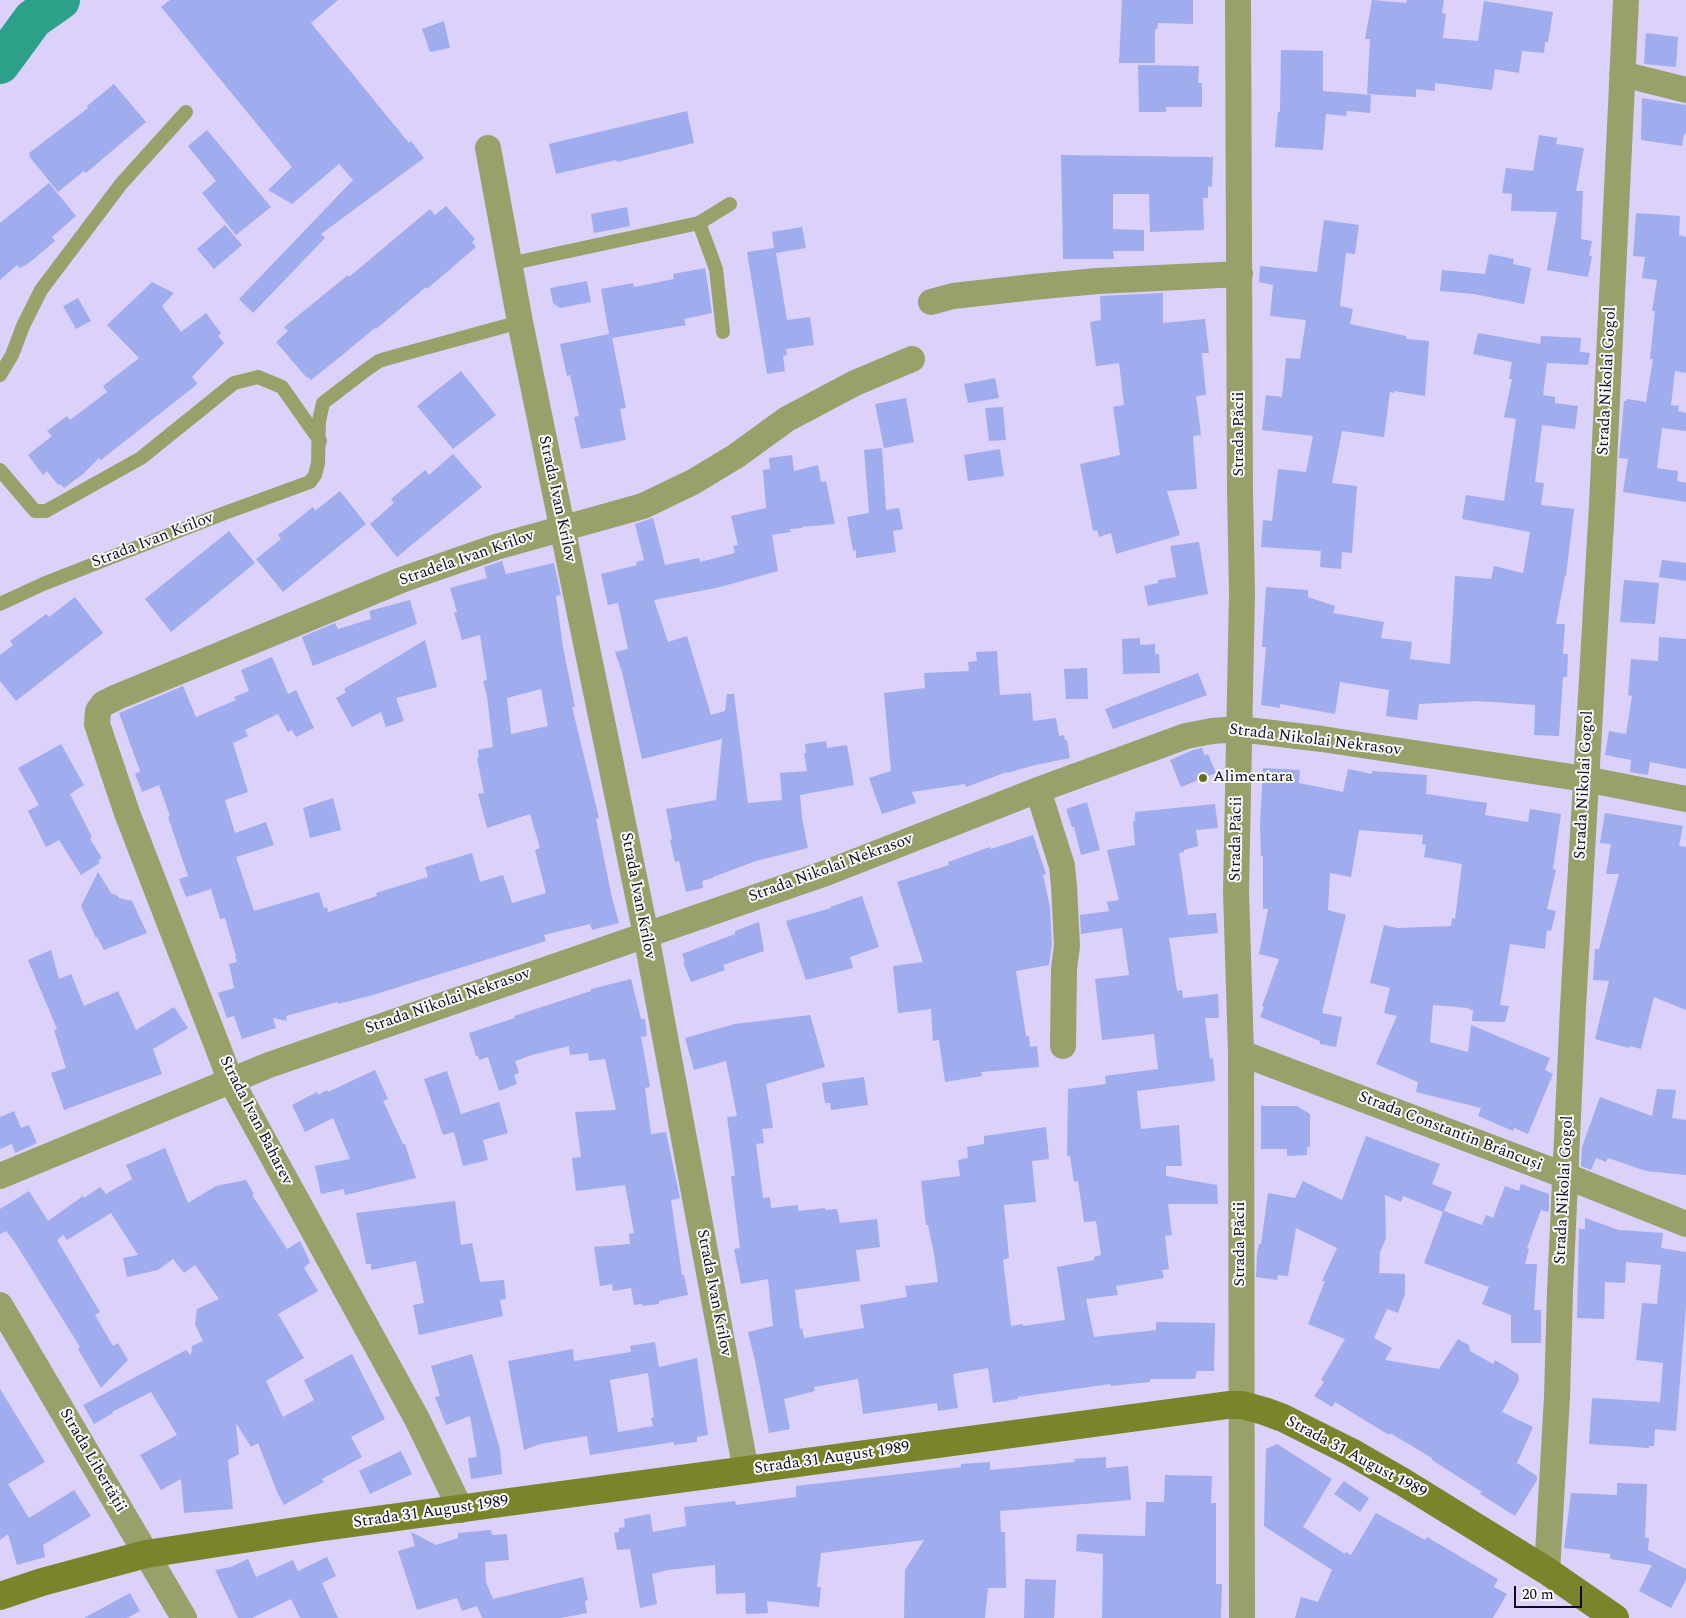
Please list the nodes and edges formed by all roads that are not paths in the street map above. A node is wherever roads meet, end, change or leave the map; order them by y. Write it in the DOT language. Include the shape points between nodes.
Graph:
graph roads {
  1 [pos="1238,0"];
  2 [pos="1626,0"];
  3 [pos="1622,74"];
  4 [pos="1686,90"];
  5 [pos="186,112"];
  6 [pos="488,148"];
  7 [pos="730,204"];
  8 [pos="699,223"];
  9 [pos="509,264"];
  10 [pos="1240,274"];
  11 [pos="931,302"];
  12 [pos="520,322"];
  13 [pos="723,332"];
  14 [pos="912,359"];
  15 [pos="0,375"];
  16 [pos="320,441"];
  17 [pos="0,470"];
  18 [pos="562,528"];
  19 [pos="0,604"];
  20 [pos="98,711"];
  21 [pos="1239,730"];
  22 [pos="1585,779"];
  23 [pos="1038,790"];
  24 [pos="1686,799"];
  25 [pos="646,936"];
  26 [pos="1064,1046"];
  27 [pos="1241,1053"];
  28 [pos="230,1079"];
  29 [pos="0,1176"];
  30 [pos="1566,1176"];
  31 [pos="1686,1224"];
  32 [pos="0,1305"];
  33 [pos="1242,1406"];
  34 [pos="746,1471"];
  35 [pos="461,1510"];
  36 [pos="146,1554"];
  37 [pos="1547,1571"];
  38 [pos="0,1596"];
  39 [pos="184,1618"];
  40 [pos="1242,1618"];
  41 [pos="1615,1618"];
  1 -- 10 [label="street, Strada Păcii"];
  2 -- 3 [label="street, Strada Nikolai Gogol"];
  3 -- 4 [label="street"];
  3 -- 22 [label="street, Strada Nikolai Gogol" via="1602,505"];
  5 -- 15 [label="lane" via="121,184 42,290"];
  6 -- 9 [label="street, Strada Ivan Krîlov"];
  7 -- 8 [label="lane"];
  8 -- 9 [label="lane"];
  8 -- 13 [label="lane" via="716,269"];
  9 -- 12 [label="street, Strada Ivan Krîlov"];
  10 -- 11 [label="street" via="1097,281 953,296"];
  10 -- 21 [label="street, Strada Păcii" via="1242,593"];
  12 -- 16 [label="lane, Strada Ivan Krîlov" via="379,361 323,403 319,421"];
  12 -- 18 [label="street, Strada Ivan Krîlov"];
  14 -- 18 [label="street, Stradela Ivan Krîlov" via="855,383 787,419 693,482 643,506"];
  16 -- 17 [label="lane" via="282,387 258,377 234,383 141,458 46,511 35,511"];
  16 -- 19 [label="lane, Strada Ivan Krîlov" via="318,463 310,482 213,517"];
  18 -- 20 [label="street, Stradela Ivan Krîlov" via="404,579 117,697 103,704"];
  18 -- 25 [label="street, Strada Ivan Krîlov"];
  20 -- 28 [label="street, Strada Ivan Baharev" via="97,724 127,813"];
  21 -- 22 [label="street, Strada Nikolai Nekrasov" via="1322,739"];
  21 -- 23 [label="street, Strada Nikolai Nekrasov" via="1186,736"];
  21 -- 27 [label="street, Strada Păcii" via="1236,891"];
  22 -- 24 [label="street, Strada Nikolai Nekrasov"];
  22 -- 30 [label="street, Strada Nikolai Gogol"];
  23 -- 25 [label="street, Strada Nikolai Nekrasov" via="826,873"];
  23 -- 26 [label="street" via="1062,866 1067,946"];
  25 -- 28 [label="street, Strada Nikolai Nekrasov"];
  25 -- 34 [label="street, Strada Ivan Krîlov"];
  27 -- 30 [label="street, Strada Constantin Brâncuși"];
  27 -- 33 [label="street, Strada Păcii"];
  28 -- 29 [label="street, Strada Nikolai Nekrasov"];
  28 -- 35 [label="street, Strada Ivan Baharev" via="417,1419"];
  30 -- 31 [label="street, Strada Constantin Brâncuși"];
  30 -- 37 [label="street, Strada Nikolai Gogol"];
  32 -- 36 [label="street, Strada Libertății"];
  33 -- 34 [label="main road, Strada 31 August 1989" via="1228,1405"];
  33 -- 37 [label="main road, Strada 31 August 1989" via="1283,1418 1351,1452"];
  33 -- 40 [label="street, Strada Păcii"];
  34 -- 35 [label="main road, Strada 31 August 1989"];
  35 -- 36 [label="main road, Strada 31 August 1989"];
  36 -- 38 [label="main road, Strada 31 August 1989"];
  36 -- 39 [label="street, Strada Libertății"];
  37 -- 41 [label="main road, Strada 31 August 1989"];
}
